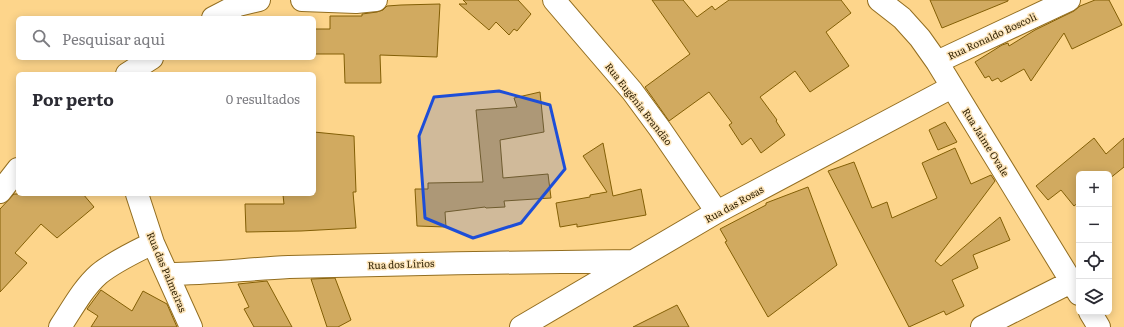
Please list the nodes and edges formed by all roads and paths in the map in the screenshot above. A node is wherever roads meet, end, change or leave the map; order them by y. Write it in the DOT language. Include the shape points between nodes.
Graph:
graph roads {
  1 [pos="259,0"];
  2 [pos="302,0"];
  3 [pos="376,0"];
  4 [pos="554,0"];
  5 [pos="879,0"];
  6 [pos="1069,0"];
  7 [pos="217,16"];
  8 [pos="149,60"];
  9 [pos="937,62"];
  10 [pos="130,72"];
  11 [pos="952,87"];
  12 [pos="16,172"];
  13 [pos="0,192"];
  14 [pos="138,196"];
  15 [pos="717,212"];
  16 [pos="153,243"];
  17 [pos="634,261"];
  18 [pos="168,274"];
  19 [pos="1075,288"];
  20 [pos="1092,315"];
  21 [pos="60,327"];
  22 [pos="191,327"];
  23 [pos="520,327"];
  24 [pos="982,327"];
  25 [pos="1099,327"];
  1 -- 7 [label="street" via="238,5"];
  2 -- 3 [label="street"];
  4 -- 15 [label="street, Rua Eugênia Brandão" via="632,91"];
  5 -- 9 [label="street, Rua Jaime Ovale" via="902,18"];
  6 -- 9 [label="street, Rua Ronaldo Boscoli"];
  8 -- 10 [label="street"];
  9 -- 11 [label="street, Rua Jaime Ovale"];
  11 -- 15 [label="street, Rua das Rosas"];
  11 -- 19 [label="street, Rua Jaime Ovale"];
  12 -- 13 [label="street"];
  14 -- 16 [label="street, Rua das Palmeiras"];
  15 -- 17 [label="street, Rua das Rosas"];
  16 -- 18 [label="street, Rua das Palmeiras"];
  16 -- 21 [label="street" via="98,275"];
  17 -- 18 [label="street, Rua dos Lírios" via="402,264"];
  17 -- 23 [label="street, Rua das Rosas"];
  18 -- 22 [label="street, Rua das Palmeiras"];
  19 -- 24 [label="street"];
  20 -- 25 [label="street"];
}
